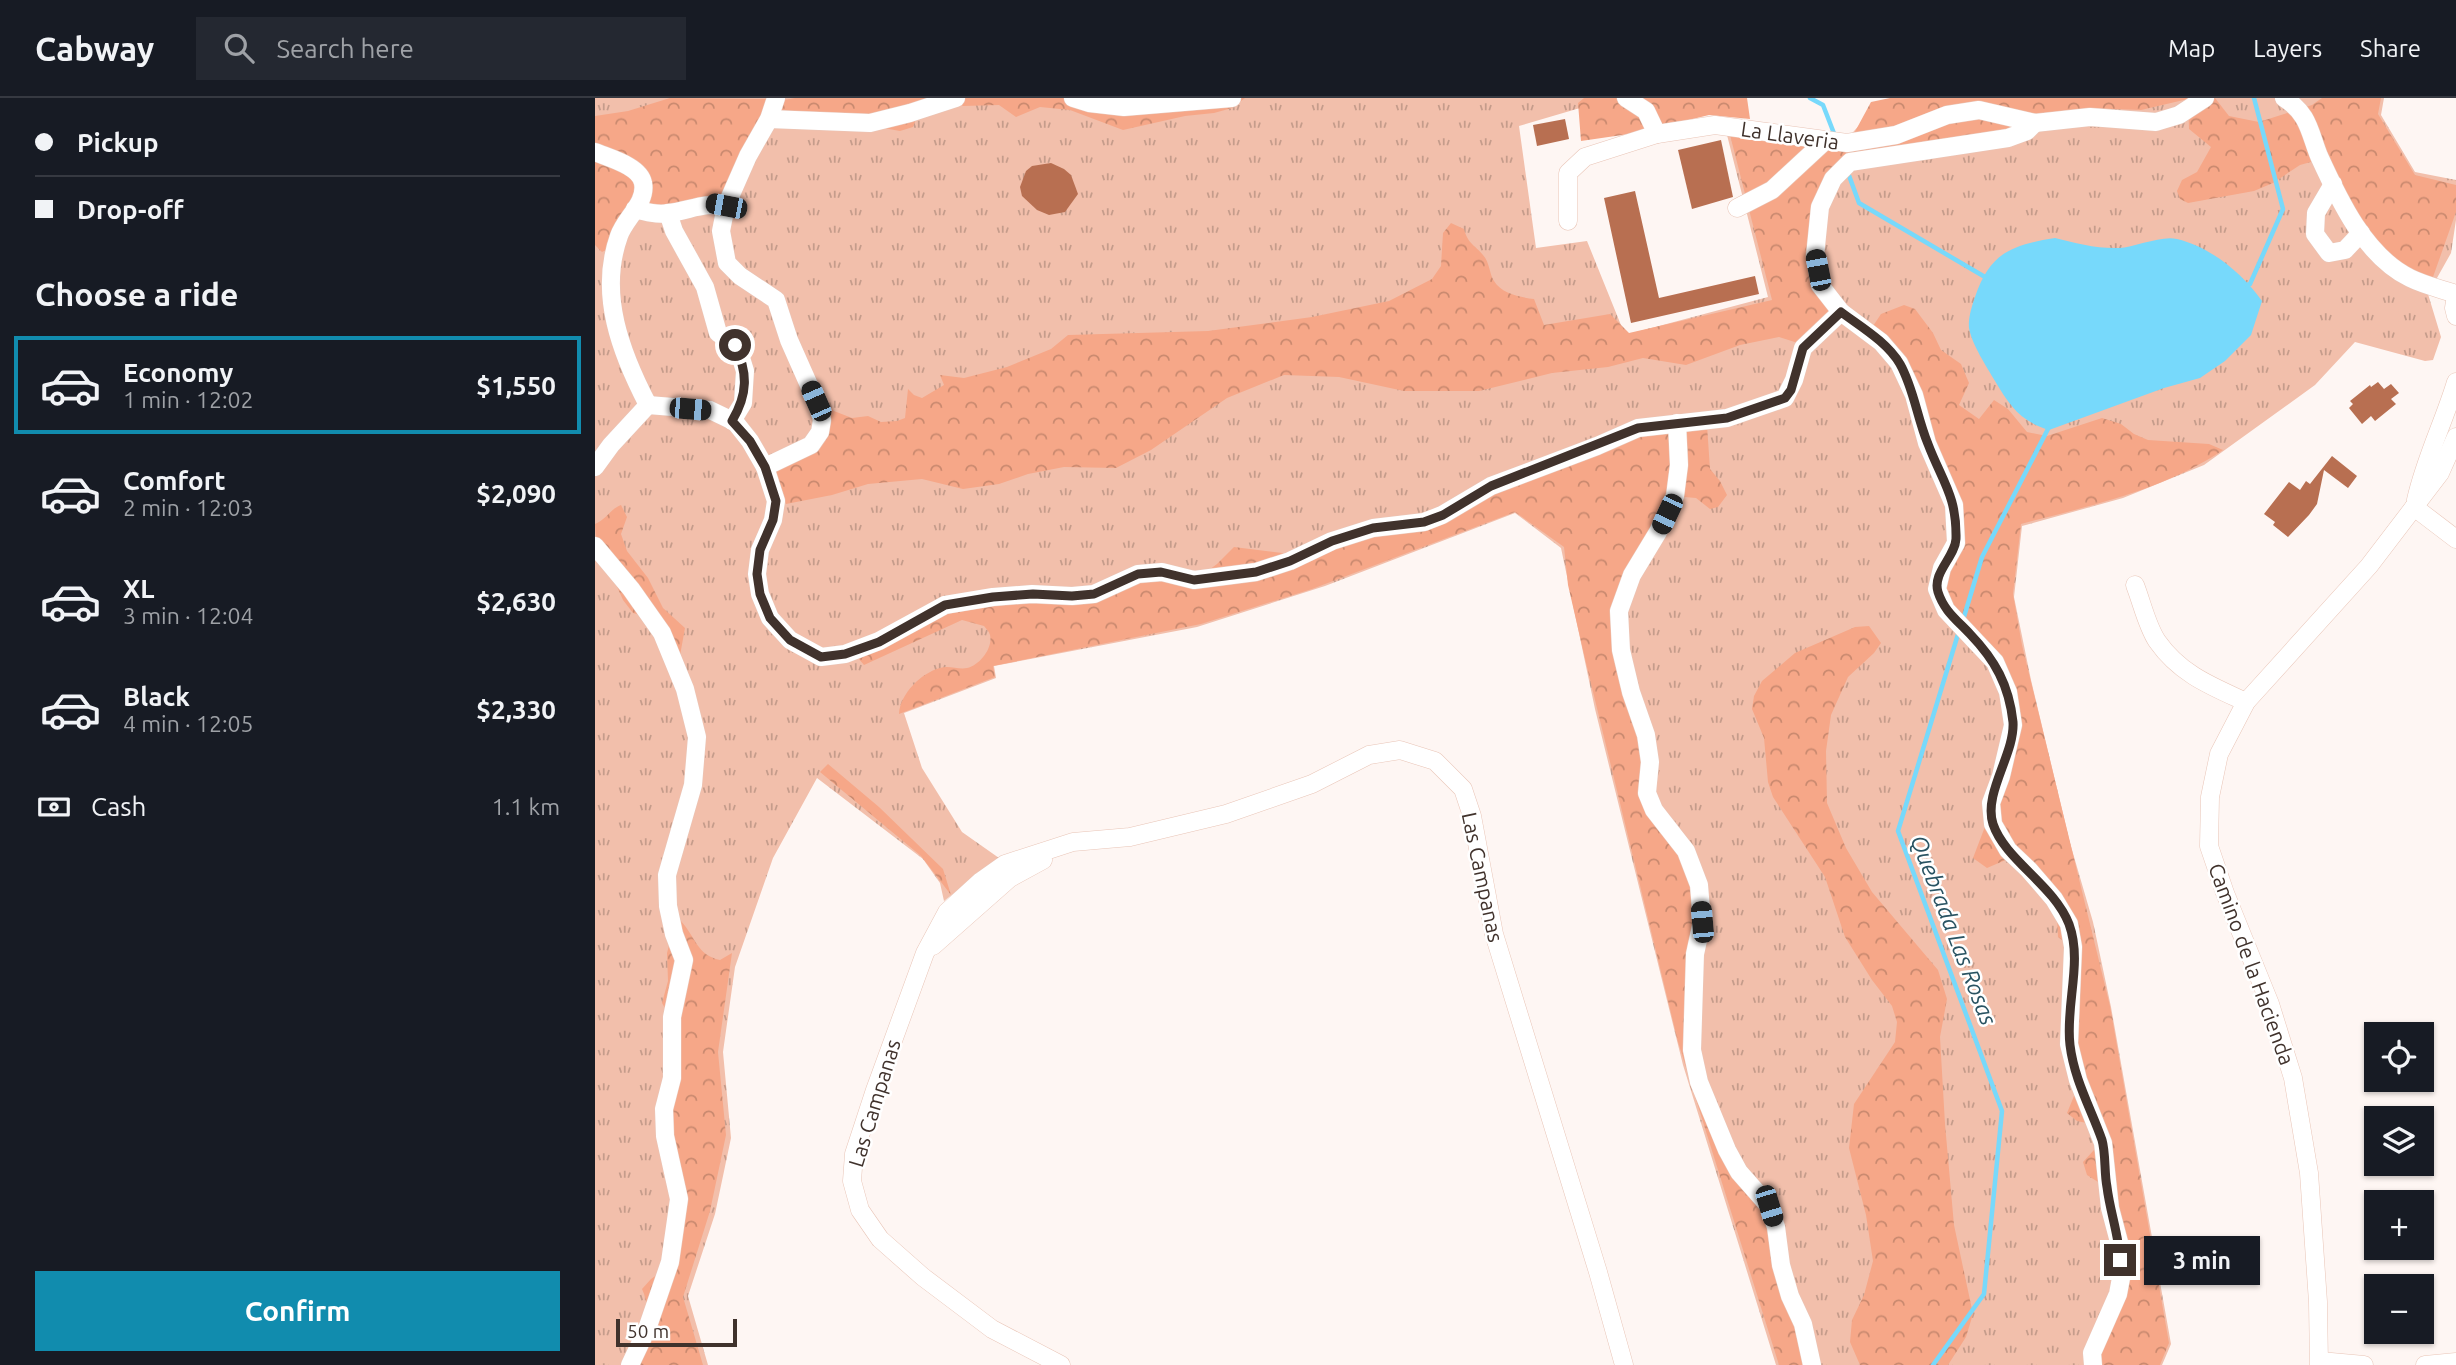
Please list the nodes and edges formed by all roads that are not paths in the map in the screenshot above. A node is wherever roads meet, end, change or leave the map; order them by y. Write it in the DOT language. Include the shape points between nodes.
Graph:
graph roads {
  1 [pos="776,98"];
  2 [pos="955,98"];
  3 [pos="1073,98"];
  4 [pos="1232,98"];
  5 [pos="1626,98"];
  6 [pos="2205,98"];
  7 [pos="2284,98"];
  8 [pos="1647,105"];
  9 [pos="769,119"];
  10 [pos="2035,122"];
  11 [pos="1657,134"];
  12 [pos="1826,140"];
  13 [pos="595,152"];
  14 [pos="2333,184"];
  15 [pos="726,206"];
  16 [pos="1737,208"];
  17 [pos="635,209"];
  18 [pos="668,213"];
  19 [pos="1568,221"];
  20 [pos="2361,233"];
  21 [pos="2456,294"];
  22 [pos="1841,312"];
  23 [pos="2456,316"];
  24 [pos="2456,382"];
  25 [pos="648,405"];
  26 [pos="732,421"];
  27 [pos="1677,423"];
  28 [pos="2456,437"];
  29 [pos="595,467"];
  30 [pos="765,467"];
  31 [pos="2414,507"];
  32 [pos="2456,539"];
  33 [pos="595,546"];
  34 [pos="2135,585"];
  35 [pos="2246,702"];
  36 [pos="2456,1362"];
  37 [pos="2319,1363"];
  38 [pos="630,1365"];
  39 [pos="1061,1365"];
  40 [pos="1624,1365"];
  41 [pos="1812,1365"];
  42 [pos="2093,1365"];
  43 [pos="2364,1365"];
  44 [pos="2425,1365"];
  1 -- 9 [label="street"];
  2 -- 9 [label="street" via="870,123"];
  3 -- 4 [label="street" via="1124,107"];
  5 -- 8 [label="street"];
  6 -- 10 [label="street, La Llaveria" via="2179,115 2156,121 2090,117"];
  7 -- 14 [label="street" via="2298,107 2308,123"];
  8 -- 11 [label="street"];
  9 -- 15 [label="street"];
  10 -- 12 [label="street, La Llaveria" via="1979,110 1947,115 1896,135 1847,143"];
  10 -- 22 [label="street" via="2027,131 2008,138 1850,162 1833,179 1820,207 1815,256 1820,285"];
  11 -- 12 [label="street, La Llaveria" via="1715,125"];
  11 -- 19 [label="street, La Llaveria" via="1585,157 1568,173"];
  12 -- 16 [label="street" via="1772,190"];
  13 -- 17 [label="street" via="638,172 642,197"];
  14 -- 20 [label="street"];
  14 -- 20 [label="street" via="2316,213 2315,234 2329,253 2345,250"];
  15 -- 18 [label="street" via="710,203"];
  15 -- 30 [label="street" via="721,231 727,263 776,300 822,420 811,445"];
  17 -- 18 [label="street"];
  17 -- 25 [label="street" via="619,234 610,272 613,318"];
  18 -- 26 [label="street" via="705,287 718,332 735,345 741,358 743,402"];
  20 -- 21 [label="street" via="2389,266 2411,279"];
  21 -- 23 [label="street"];
  22 -- 27 [label="street" via="1803,348 1785,398 1727,418"];
  22 -- 42 [label="street" via="1881,342 1899,363 1955,505 1956,542 1937,589 1946,610 1995,662 2008,692 2013,725 1991,803 1993,824 2008,850 2054,899 2069,924 2073,947 2069,1044 2103,1143 2121,1278 2092,1353"];
  24 -- 31 [label="street, Camino de la Hacienda" via="2421,474"];
  25 -- 26 [label="street" via="711,410"];
  25 -- 29 [label="street"];
  26 -- 30 [label="street"];
  27 -- 30 [label="street" via="1638,428 1491,486 1424,522 1373,528 1256,572 1194,580 1161,572 1138,574 1094,594 1033,594 945,605 879,642 821,657 790,640 770,618 760,594 760,550 776,501"];
  27 -- 41 [label="street" via="1675,496 1632,575 1619,611 1621,650 1646,735 1650,762 1647,793 1654,810 1686,851 1699,885 1702,922 1695,954 1692,1050 1699,1082 1739,1172 1769,1206 1781,1265 1803,1324"];
  28 -- 31 [label="street, Camino de la Hacienda" via="2440,474"];
  31 -- 32 [label="street"];
  31 -- 35 [label="street, Camino de la Hacienda" via="2369,566"];
  33 -- 38 [label="street" via="662,633 685,689 697,737 692,785 667,875 668,906 684,960 672,1017 672,1079 664,1110 665,1136 680,1199 670,1262"];
  34 -- 35 [label="street" via="2156,640 2173,660 2196,679"];
  35 -- 37 [label="street, Camino de la Hacienda" via="2219,754 2210,797 2209,846 2270,1004 2293,1078 2309,1173"];
  36 -- 44 [label="street"];
  37 -- 43 [label="street"];
  39 -- 40 [label="street, Las Campanas" via="992,1329 923,1277 880,1239 860,1210 852,1181 854,1154 925,953 1010,878 1073,842 1130,836 1226,814 1312,784 1369,755 1400,750 1435,761 1462,789 1472,816 1494,934"];
}
